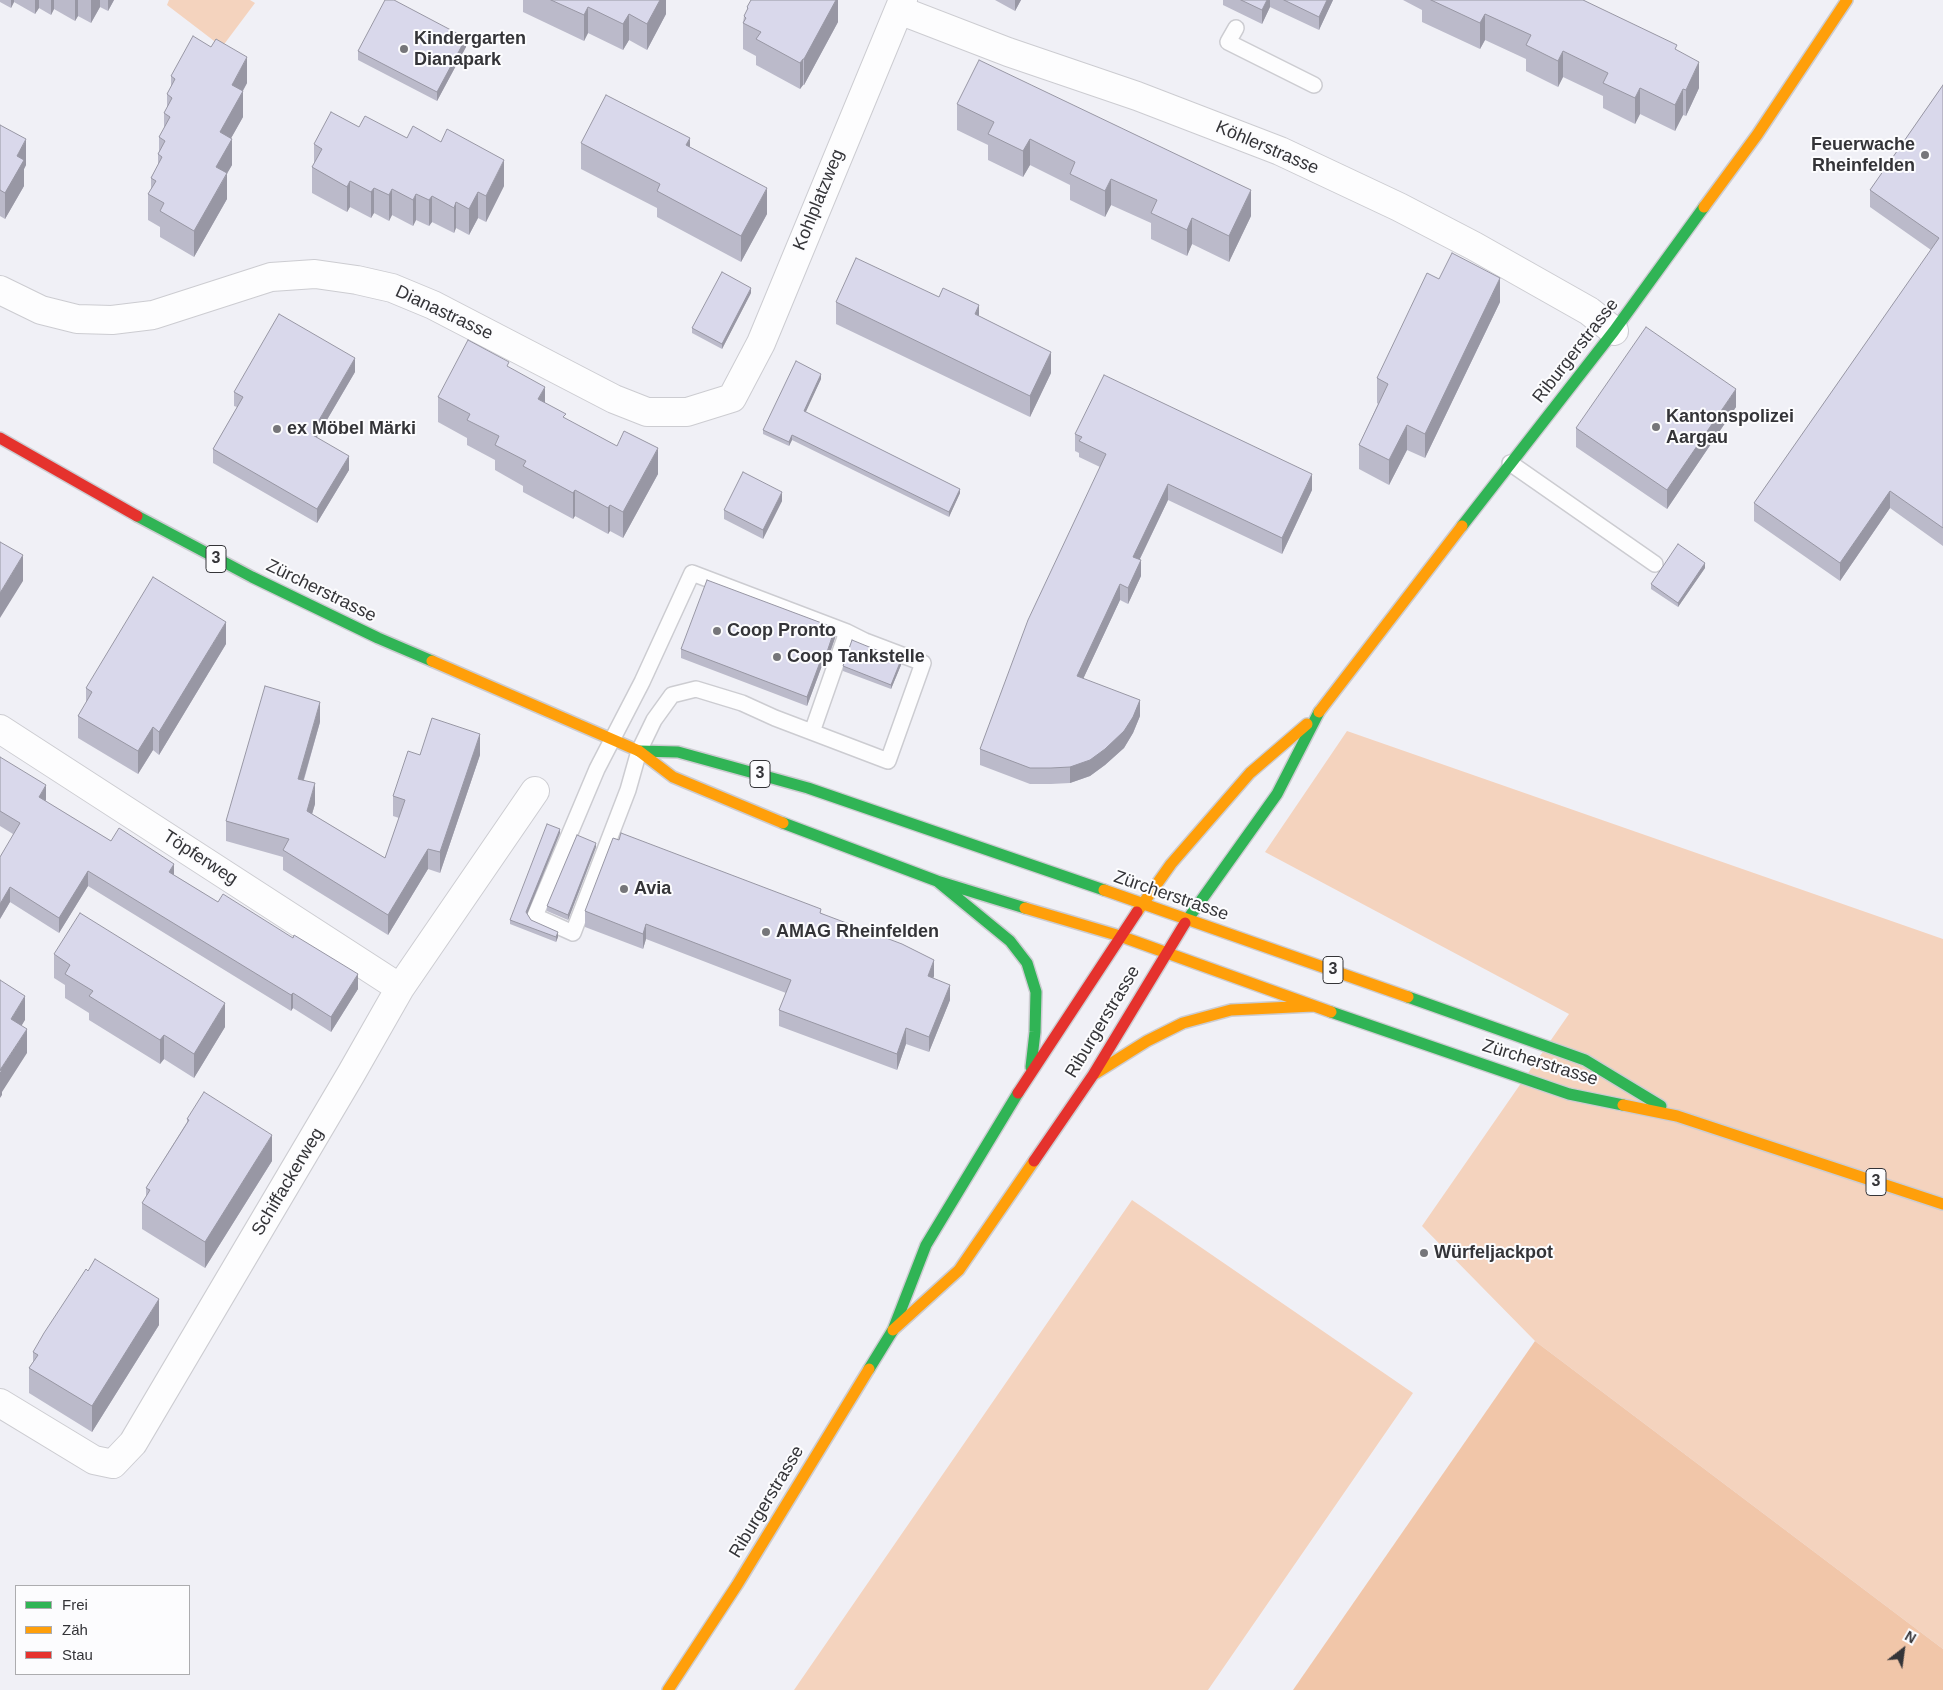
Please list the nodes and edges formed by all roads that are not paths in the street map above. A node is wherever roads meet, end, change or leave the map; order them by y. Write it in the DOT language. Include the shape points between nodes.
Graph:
graph roads {
  1 [pos="1847,0"];
  2 [pos="901,5"];
  3 [pos="1236,28"];
  4 [pos="1314,85"];
  5 [pos="0,290"];
  6 [pos="1614,331"];
  7 [pos="732,398"];
  8 [pos="0,438"];
  9 [pos="1510,463"];
  10 [pos="1655,564"];
  11 [pos="847,632"];
  12 [pos="1319,713"];
  13 [pos="0,729"];
  14 [pos="812,732"];
  15 [pos="611,739"];
  16 [pos="640,751"];
  17 [pos="535,791"];
  18 [pos="937,881"];
  19 [pos="1141,904"];
  20 [pos="1186,919"];
  21 [pos="1120,936"];
  22 [pos="1166,952"];
  23 [pos="400,988"];
  24 [pos="1313,1006"];
  25 [pos="1030,1073"];
  26 [pos="1093,1075"];
  27 [pos="1677,1116"];
  28 [pos="1943,1204"];
  29 [pos="893,1330"];
  30 [pos="0,1403"];
  31 [pos="668,1690"];
  1 -- 6 [label="main road, Riburgerstrasse" via="1757,135"];
  2 -- 6 [label="street, Köhlerstrasse" via="1008,52 1137,96 1280,151 1474,246 1589,311"];
  2 -- 7 [label="street, Kohlplatzweg" via="761,343"];
  3 -- 4 [label="lane" via="1228,42"];
  5 -- 7 [label="street, Dianastrasse" via="41,310 77,319 112,320 153,315 271,277 315,274 349,279 392,288 432,305 614,399 647,412 687,412"];
  6 -- 9 [label="main road, Riburgerstrasse"];
  8 -- 15 [label="main road, Zürcherstrasse / 3" via="252,577 378,638"];
  9 -- 10 [label="lane"];
  9 -- 12 [label="main road, Riburgerstrasse"];
  11 -- 14 [label="lane"];
  11 -- 14 [label="lane" via="923,663 888,761"];
  11 -- 15 [label="lane" via="692,574 642,682"];
  12 -- 19 [label="main road, Riburgerstrasse" via="1250,773 1171,864"];
  12 -- 20 [label="main road, Riburgerstrasse" via="1277,794"];
  13 -- 23 [label="street, Töpferweg"];
  14 -- 16 [label="lane" via="742,703 696,689 672,695 654,720"];
  15 -- 16 [label="main road, Zürcherstrasse / 3"];
  15 -- 16 [label="lane" via="535,916 573,933"];
  16 -- 18 [label="main road, Zürcherstrasse / 3" via="673,777 770,818"];
  16 -- 19 [label="main road, Zürcherstrasse / 3" via="678,752 808,788"];
  17 -- 23 [label="street, Schiffackerweg"];
  18 -- 21 [label="main road, Zürcherstrasse / 3"];
  18 -- 25 [label="main road, Riburgerstrasse" via="1010,941 1027,963 1036,992"];
  19 -- 20 [label="main road, Zürcherstrasse / 3"];
  19 -- 21 [label="main road, Riburgerstrasse"];
  20 -- 22 [label="main road, Riburgerstrasse"];
  20 -- 27 [label="main road, Zürcherstrasse / 3" via="1586,1060"];
  21 -- 22 [label="main road, Zürcherstrasse / 3"];
  21 -- 25 [label="main road, Riburgerstrasse"];
  22 -- 24 [label="main road, Zürcherstrasse / 3"];
  22 -- 26 [label="main road, Riburgerstrasse"];
  23 -- 30 [label="street, Schiffackerweg" via="133,1443 113,1464 94,1460"];
  24 -- 26 [label="main road" via="1231,1010 1184,1022"];
  24 -- 27 [label="main road, Zürcherstrasse / 3" via="1569,1094"];
  25 -- 29 [label="main road, Riburgerstrasse" via="926,1245"];
  26 -- 29 [label="main road, Riburgerstrasse" via="959,1270"];
  27 -- 28 [label="main road, Zürcherstrasse / 3"];
  29 -- 31 [label="main road, Riburgerstrasse" via="737,1585"];
}
